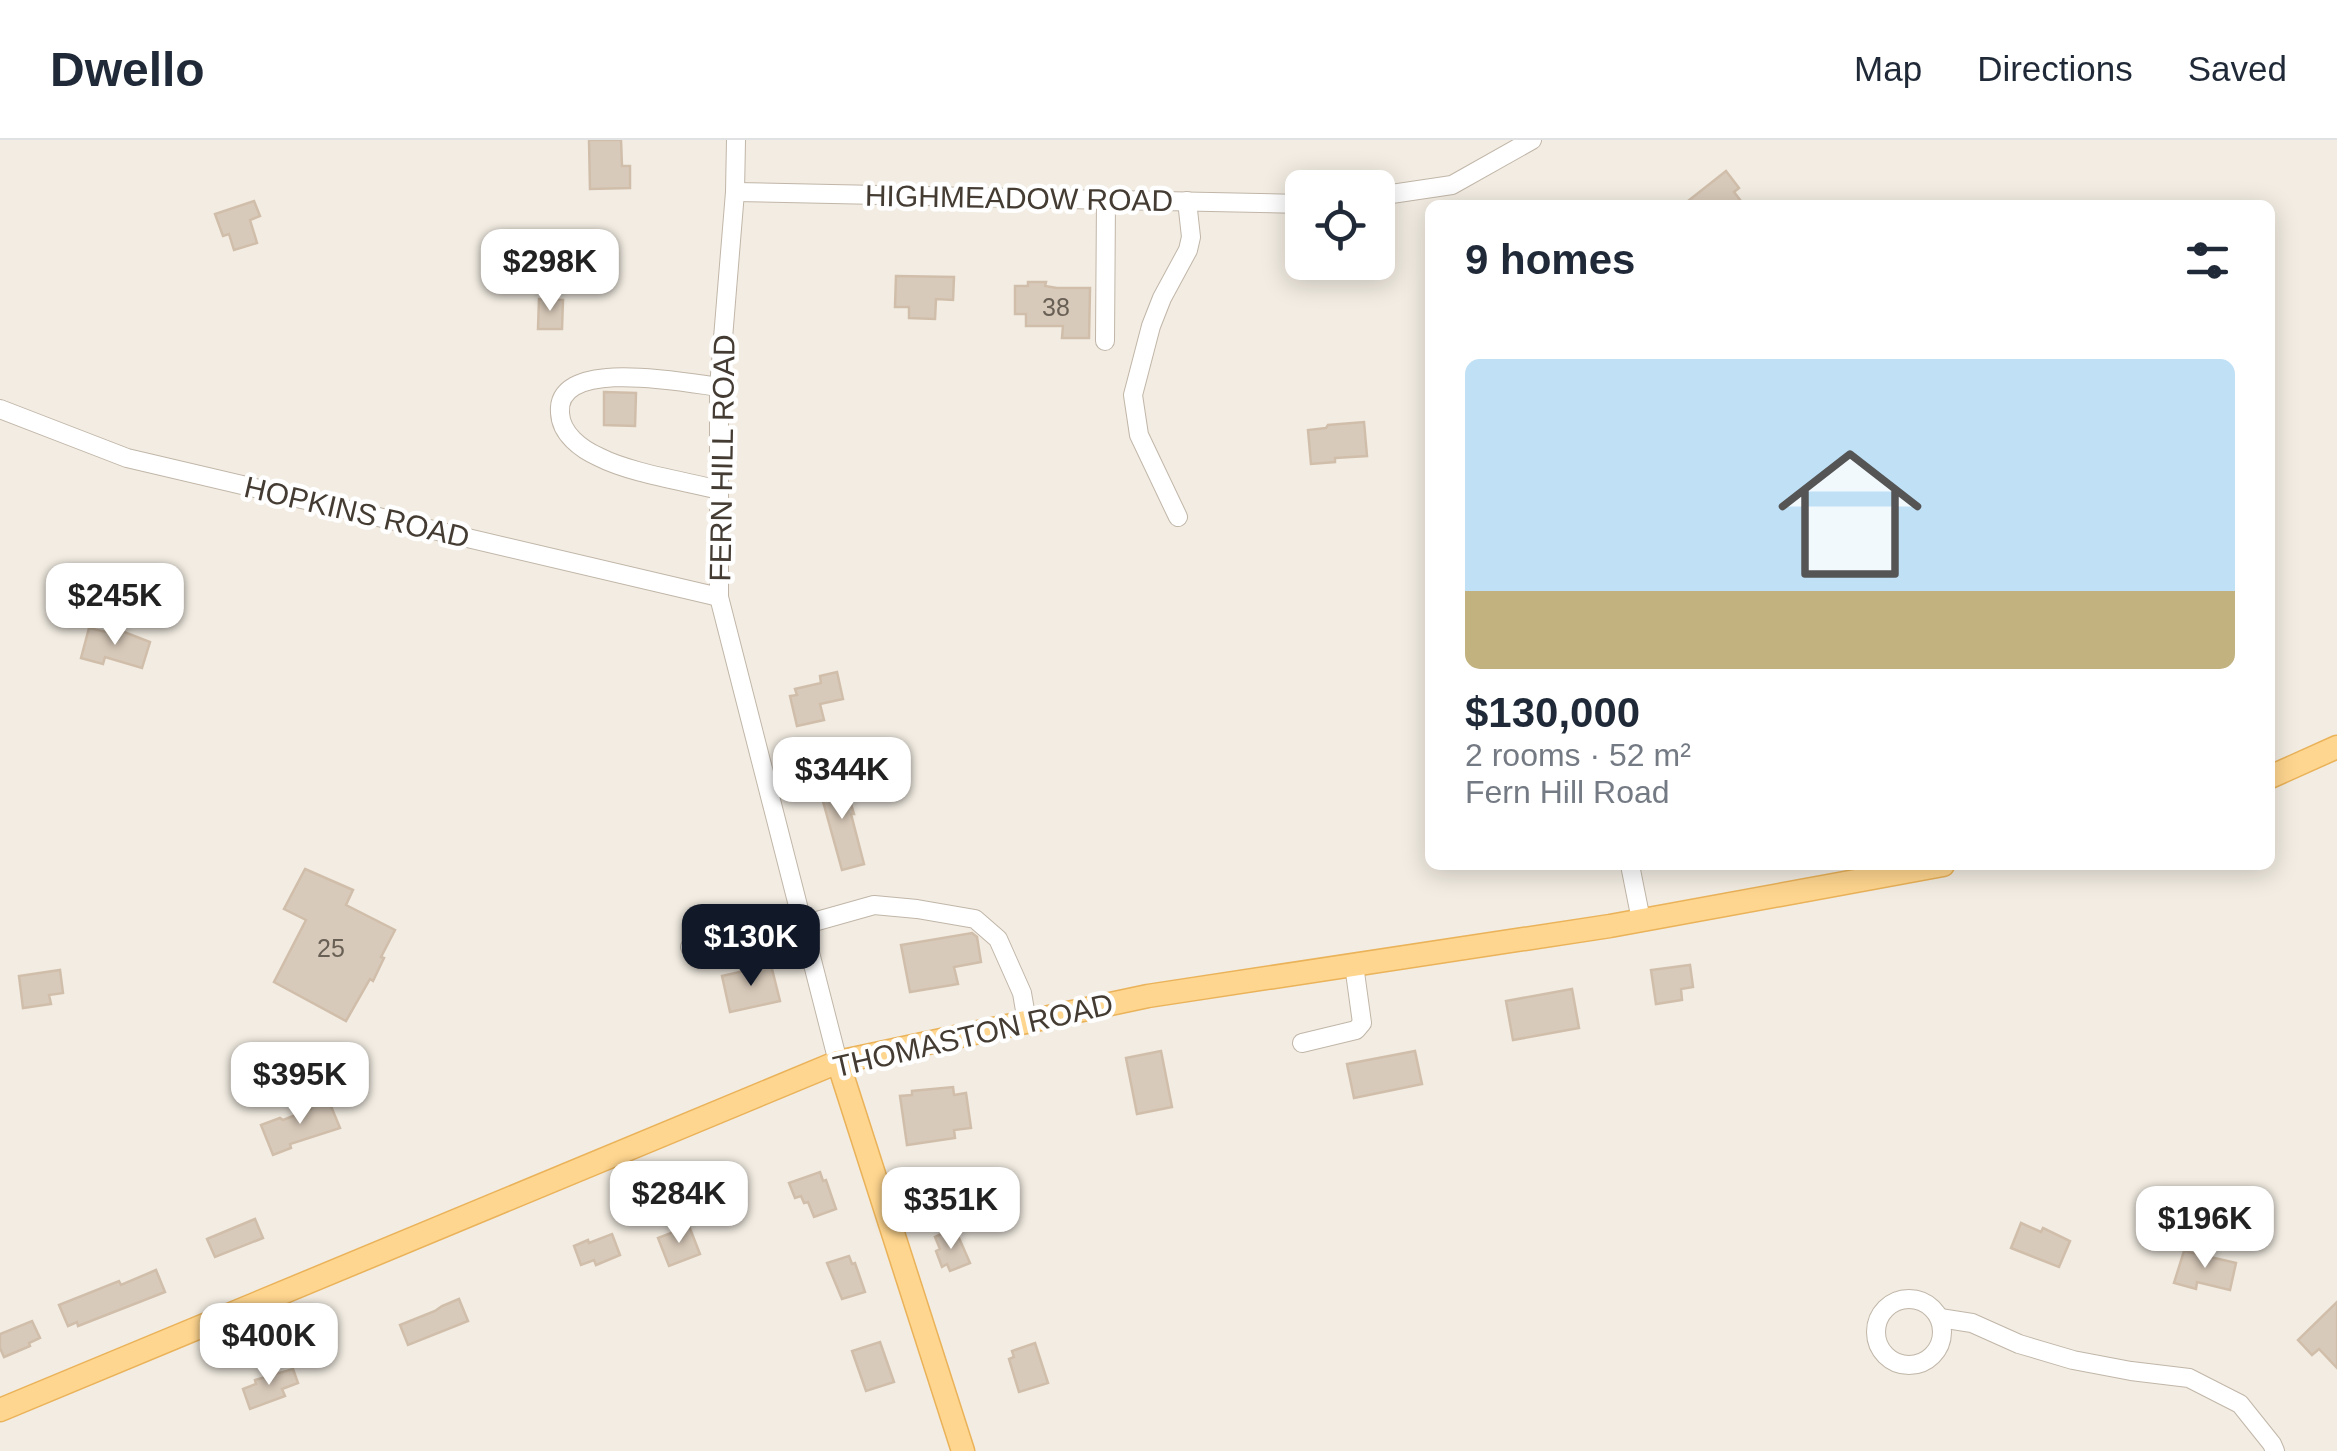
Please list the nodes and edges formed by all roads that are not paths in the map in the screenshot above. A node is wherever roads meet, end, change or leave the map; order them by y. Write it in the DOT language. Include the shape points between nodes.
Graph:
graph roads {
  1 [pos="736,140"];
  2 [pos="1532,140"];
  3 [pos="736,192"];
  4 [pos="1395,193"];
  5 [pos="1106,200"];
  6 [pos="1186,201"];
  7 [pos="1285,204"];
  8 [pos="1105,341"];
  9 [pos="719,386"];
  10 [pos="0,410"];
  11 [pos="719,490"];
  12 [pos="1178,518"];
  13 [pos="719,597"];
  14 [pos="2337,747"];
  15 [pos="2275,775"];
  16 [pos="1631,870"];
  17 [pos="1916,870"];
  18 [pos="1641,920"];
  19 [pos="803,925"];
  20 [pos="690,947"];
  21 [pos="1354,965"];
  22 [pos="1027,1022"];
  23 [pos="1302,1043"];
  24 [pos="838,1062"];
  25 [pos="1940,1318"];
  26 [pos="0,1410"];
  27 [pos="963,1451"];
  28 [pos="2275,1451"];
  1 -- 3 [label="street, FERN HILL ROAD"];
  2 -- 4 [label="street" via="1452,185"];
  3 -- 5 [label="street, HIGHMEADOW ROAD"];
  3 -- 9 [label="street, FERN HILL ROAD"];
  5 -- 6 [label="street, HIGHMEADOW ROAD"];
  5 -- 8 [label="street"];
  6 -- 7 [label="street, HIGHMEADOW ROAD"];
  6 -- 12 [label="street" via="1192,237 1150,326 1133,395 1139,435"];
  9 -- 11 [label="street, FERN HILL ROAD"];
  9 -- 11 [label="street" via="612,376 583,380 559,408 562,427 595,456"];
  10 -- 13 [label="street, HOPKINS ROAD" via="126,458"];
  11 -- 13 [label="street, FERN HILL ROAD"];
  13 -- 19 [label="street, FERN HILL ROAD"];
  14 -- 15 [label="main road"];
  16 -- 18 [label="street"];
  17 -- 18 [label="main road, THOMASTON ROAD"];
  18 -- 21 [label="main road, THOMASTON ROAD"];
  19 -- 20 [label="street"];
  19 -- 22 [label="street" via="874,905 975,919 998,939"];
  19 -- 24 [label="street, FERN HILL ROAD"];
  21 -- 22 [label="main road, THOMASTON ROAD"];
  21 -- 23 [label="street" via="1362,1022 1356,1030"];
  22 -- 24 [label="main road, THOMASTON ROAD"];
  24 -- 26 [label="main road, THOMASTON ROAD"];
  24 -- 27 [label="main road"];
  25 -- 28 [label="street" via="1972,1322 2073,1360 2189,1378 2240,1404"];
}
